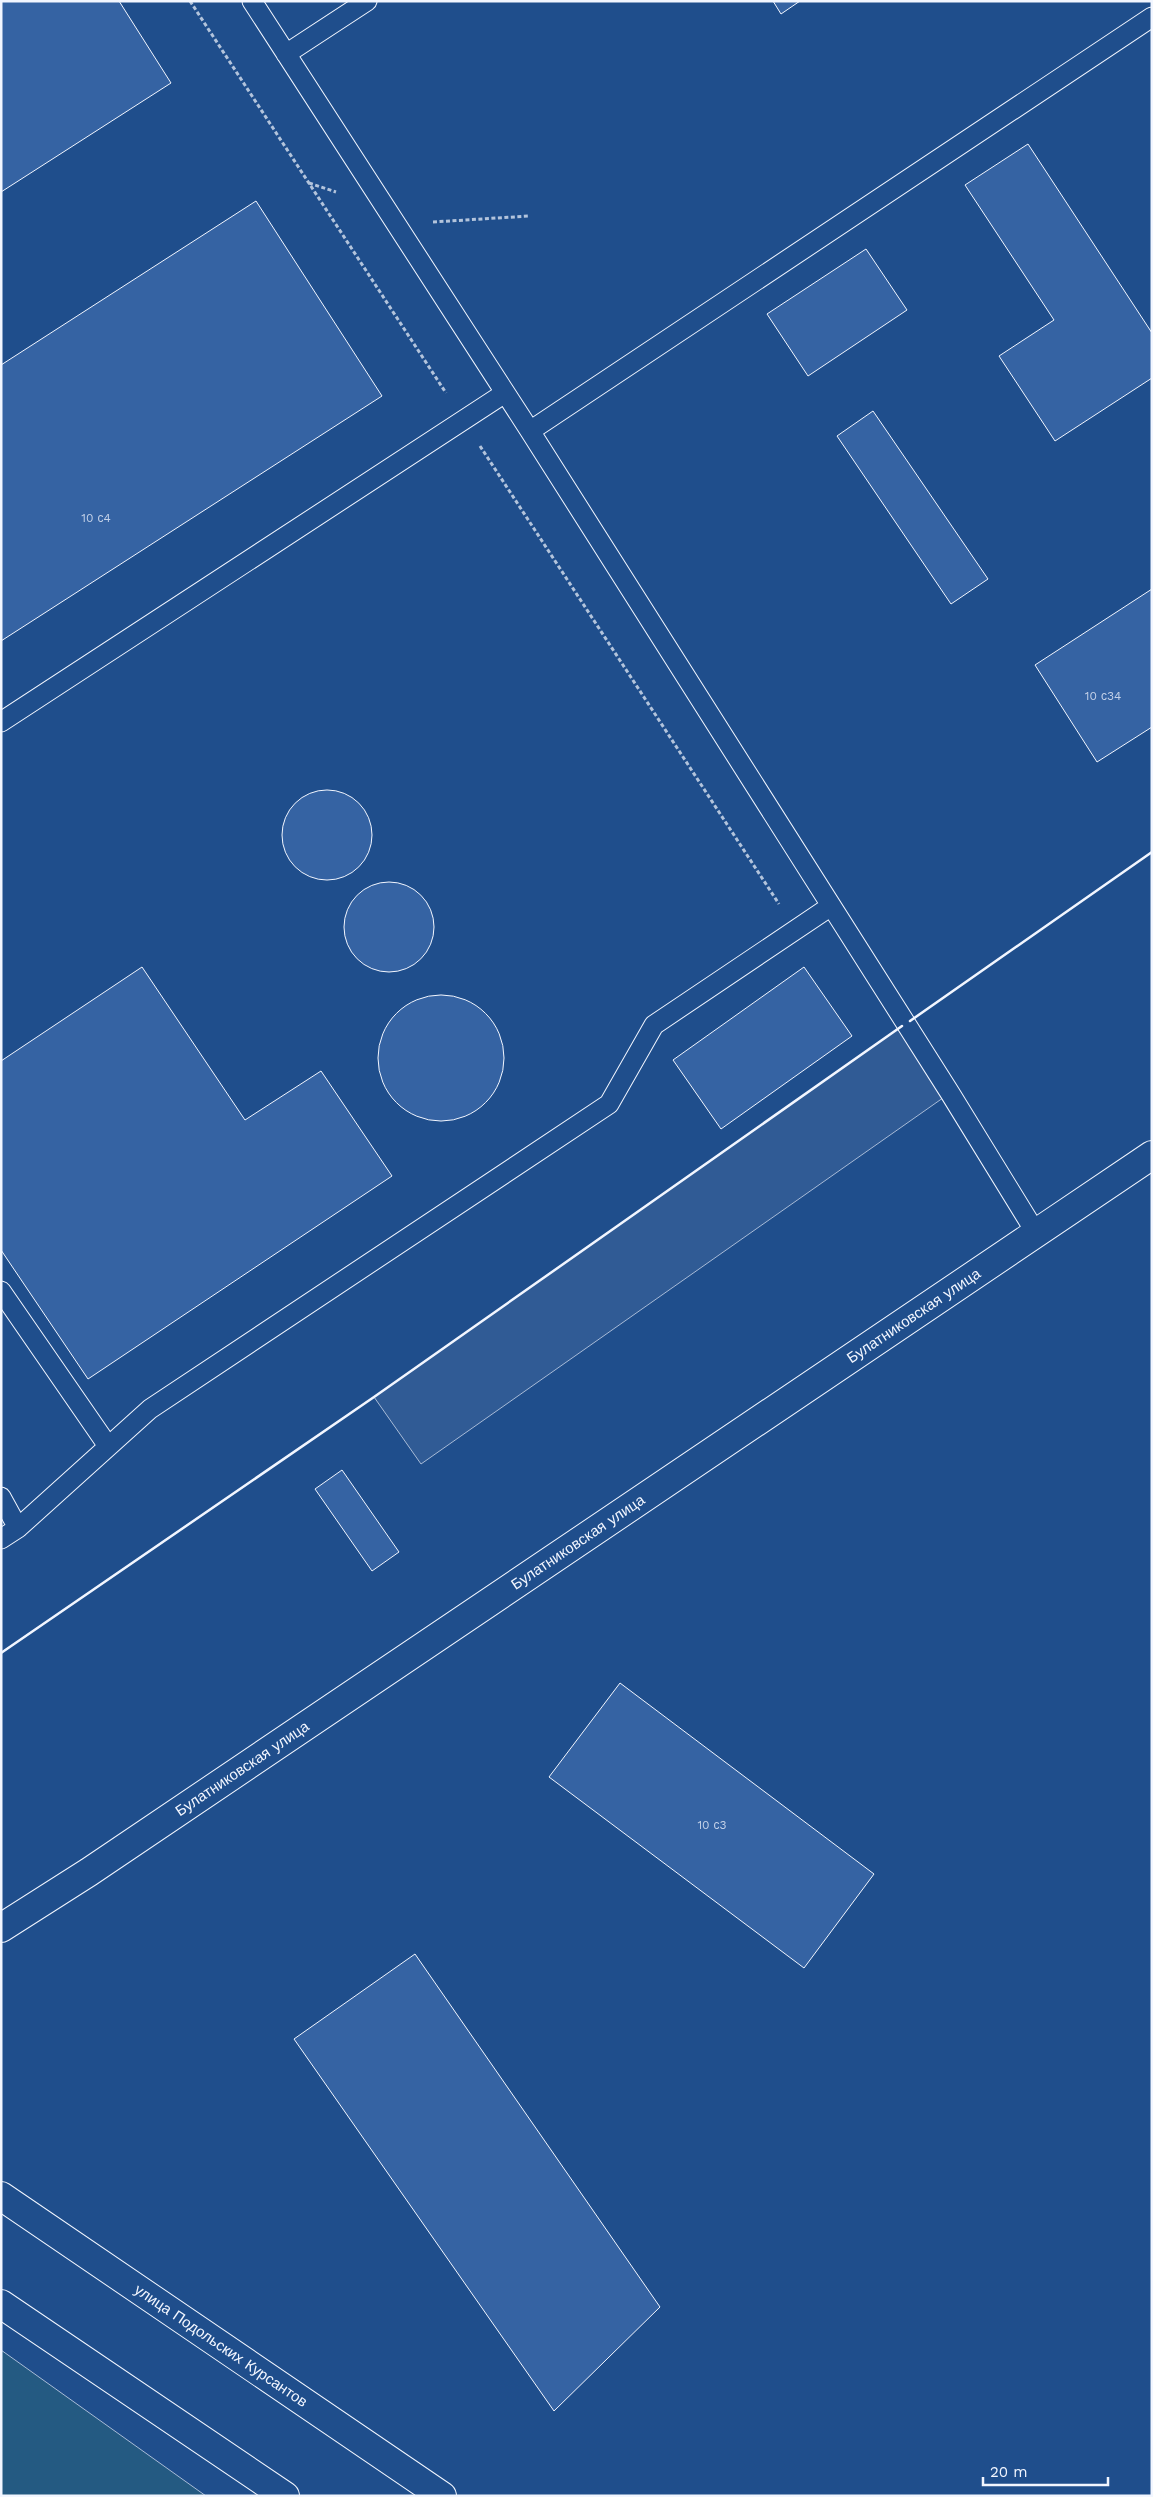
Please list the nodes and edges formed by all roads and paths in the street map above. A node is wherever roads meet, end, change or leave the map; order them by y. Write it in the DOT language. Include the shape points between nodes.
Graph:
graph roads {
  1 [pos="190,1"];
  2 [pos="252,1"];
  3 [pos="367,1"];
  4 [pos="1152,17"];
  5 [pos="286,54"];
  6 [pos="505,393"];
  7 [pos="463,420"];
  8 [pos="530,431"];
  9 [pos="1,722"];
  10 [pos="831,906"];
  11 [pos="796,929"];
  12 [pos="1152,1155"];
  13 [pos="1036,1233"];
  14 [pos="1,1291"];
  15 [pos="108,1446"];
  16 [pos="1,1497"];
  17 [pos="18,1528"];
  18 [pos="1,1539"];
  19 [pos="1,1928"];
  20 [pos="1,2196"];
  21 [pos="1,2304"];
  22 [pos="285,2496"];
  23 [pos="442,2496"];
  1 -- 7 [label="path"];
  2 -- 5 [label="lane"];
  3 -- 5 [label="lane"];
  4 -- 8 [label="lane"];
  5 -- 6 [label="lane"];
  6 -- 7 [label="lane"];
  6 -- 8 [label="lane"];
  7 -- 9 [label="lane"];
  7 -- 11 [label="path"];
  8 -- 10 [label="lane"];
  10 -- 11 [label="lane"];
  10 -- 13 [label="lane"];
  11 -- 15 [label="lane" via="654,1026 609,1104 150,1409"];
  12 -- 13 [label="street, Булатниковская улица"];
  13 -- 19 [label="street, Булатниковская улица"];
  14 -- 15 [label="lane"];
  15 -- 17 [label="lane"];
  16 -- 17 [label="lane"];
  17 -- 18 [label="lane"];
  20 -- 23 [label="street, улица Подольских Курсантов"];
  21 -- 22 [label="street"];
}
